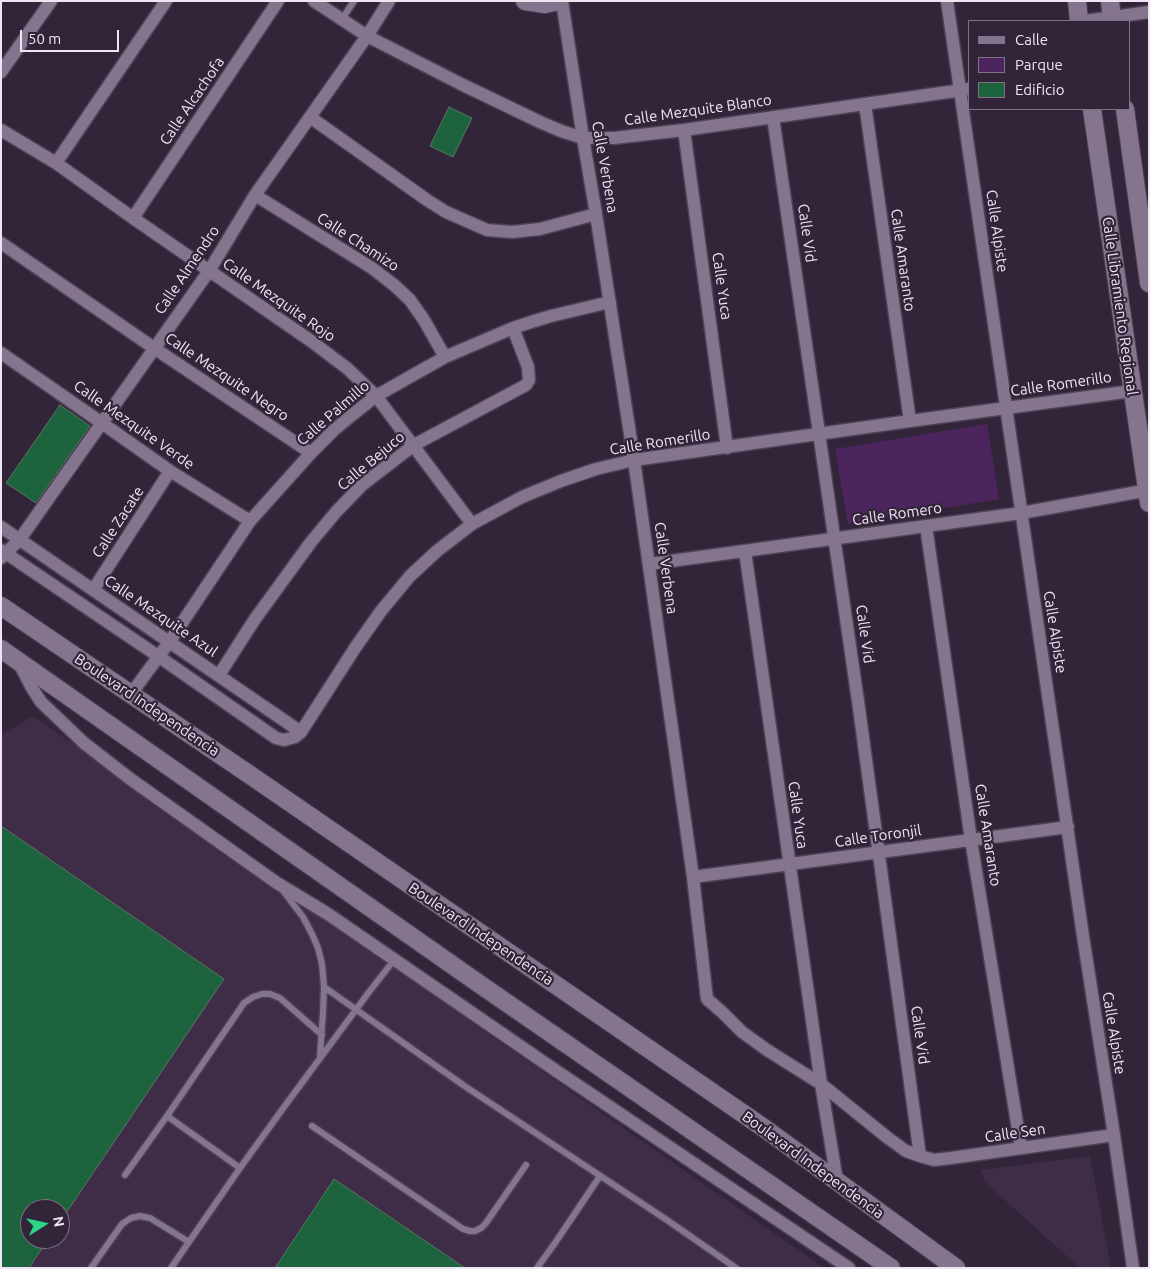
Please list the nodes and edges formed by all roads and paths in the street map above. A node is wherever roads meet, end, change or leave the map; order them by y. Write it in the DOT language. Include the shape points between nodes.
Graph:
graph roads {
  1 [pos="51,1"];
  2 [pos="166,1"];
  3 [pos="278,1"];
  4 [pos="314,1"];
  5 [pos="354,1"];
  6 [pos="389,1"];
  7 [pos="525,1"];
  8 [pos="560,1"];
  9 [pos="947,1"];
  10 [pos="1077,1"];
  11 [pos="1149,12"];
  12 [pos="1111,13"];
  13 [pos="342,20"];
  14 [pos="1080,20"];
  15 [pos="1088,20"];
  16 [pos="367,36"];
  17 [pos="1,72"];
  18 [pos="964,89"];
  19 [pos="864,104"];
  20 [pos="1092,110"];
  21 [pos="1125,110"];
  22 [pos="310,117"];
  23 [pos="773,117"];
  24 [pos="1,130"];
  25 [pos="684,130"];
  26 [pos="583,138"];
  27 [pos="56,163"];
  28 [pos="255,195"];
  29 [pos="596,214"];
  30 [pos="133,218"];
  31 [pos="1,243"];
  32 [pos="209,271"];
  33 [pos="1149,283"];
  34 [pos="610,302"];
  35 [pos="513,328"];
  36 [pos="154,348"];
  37 [pos="1,353"];
  38 [pos="445,357"];
  39 [pos="1132,391"];
  40 [pos="376,396"];
  41 [pos="1006,408"];
  42 [pos="910,421"];
  43 [pos="102,423"];
  44 [pos="820,433"];
  45 [pos="414,445"];
  46 [pos="728,448"];
  47 [pos="311,453"];
  48 [pos="634,460"];
  49 [pos="170,471"];
  50 [pos="1148,495"];
  51 [pos="1021,513"];
  52 [pos="250,521"];
  53 [pos="472,524"];
  54 [pos="926,526"];
  55 [pos="1,527"];
  56 [pos="835,539"];
  57 [pos="20,540"];
  58 [pos="745,551"];
  59 [pos="3,554"];
  60 [pos="649,564"];
  61 [pos="93,590"];
  62 [pos="1,606"];
  63 [pos="170,641"];
  64 [pos="1,648"];
  65 [pos="158,656"];
  66 [pos="18,660"];
  67 [pos="219,675"];
  68 [pos="131,694"];
  69 [pos="301,732"];
  70 [pos="1068,827"];
  71 [pos="972,840"];
  72 [pos="879,852"];
  73 [pos="789,864"];
  74 [pos="692,877"];
  75 [pos="278,883"];
  76 [pos="394,960"];
  77 [pos="324,987"];
  78 [pos="356,1010"];
  79 [pos="322,1035"];
  80 [pos="320,1058"];
  81 [pos="821,1084"];
  82 [pos="167,1116"];
  83 [pos="312,1126"];
  84 [pos="1114,1135"];
  85 [pos="1021,1148"];
  86 [pos="920,1156"];
  87 [pos="526,1165"];
  88 [pos="240,1168"];
  89 [pos="125,1175"];
  90 [pos="600,1176"];
  91 [pos="837,1181"];
  92 [pos="189,1242"];
  93 [pos="949,1266"];
  94 [pos="91,1268"];
  95 [pos="171,1268"];
  96 [pos="537,1268"];
  97 [pos="736,1268"];
  98 [pos="849,1268"];
  99 [pos="891,1268"];
  100 [pos="1133,1268"];
  1 -- 17 [label="street"];
  2 -- 27 [label="street"];
  3 -- 30 [label="street, Calle Alcachofa"];
  4 -- 13 [label="street, Calle Mezquite Blanco"];
  5 -- 13 [label="lane"];
  6 -- 16 [label="street, Calle Almendro"];
  7 -- 8 [label="main road" via="545,4"];
  8 -- 26 [label="street, Calle Verbena"];
  9 -- 18 [label="street, Calle Alpiste"];
  10 -- 14 [label="main road"];
  11 -- 12 [label="street"];
  12 -- 15 [label="street"];
  13 -- 16 [label="street, Calle Mezquite Blanco"];
  16 -- 22 [label="street, Calle Almendro"];
  16 -- 26 [label="street, Calle Mezquite Blanco" via="461,84 561,131"];
  18 -- 19 [label="street, Calle Mezquite Blanco"];
  18 -- 41 [label="street, Calle Alpiste"];
  19 -- 23 [label="street, Calle Mezquite Blanco"];
  19 -- 42 [label="street, Calle Amaranto"];
  20 -- 39 [label="main road, Calle Libramiento Regional"];
  21 -- 33 [label="main road"];
  22 -- 28 [label="street, Calle Almendro"];
  22 -- 29 [label="street" via="427,200 487,230 540,229"];
  23 -- 25 [label="street, Calle Mezquite Blanco"];
  23 -- 44 [label="street, Calle Vid"];
  24 -- 27 [label="street, Calle Mezquite Rojo"];
  25 -- 26 [label="street, Calle Mezquite Blanco"];
  25 -- 46 [label="street, Calle Yuca"];
  26 -- 29 [label="street, Calle Verbena"];
  27 -- 30 [label="street, Calle Mezquite Rojo"];
  28 -- 32 [label="street, Calle Almendro"];
  28 -- 38 [label="street, Calle Chamizo" via="394,285 410,300"];
  29 -- 34 [label="street, Calle Verbena"];
  30 -- 32 [label="street, Calle Mezquite Rojo"];
  31 -- 36 [label="street, Calle Mezquite Negro"];
  32 -- 36 [label="street, Calle Almendro"];
  32 -- 40 [label="street, Calle Mezquite Rojo" via="311,341 348,369"];
  34 -- 35 [label="street, Calle Palmillo"];
  34 -- 48 [label="street, Calle Verbena"];
  35 -- 38 [label="street, Calle Palmillo"];
  35 -- 45 [label="street, Calle Bejuco" via="528,368 526,385"];
  36 -- 43 [label="street, Calle Almendro"];
  36 -- 47 [label="street, Calle Mezquite Negro"];
  37 -- 43 [label="street, Calle Mezquite Verde"];
  38 -- 40 [label="street, Calle Palmillo"];
  39 -- 41 [label="street, Calle Romerillo"];
  39 -- 50 [label="main road, Calle Libramiento Regional"];
  40 -- 45 [label="street, Calle Mezquite Rojo"];
  40 -- 47 [label="street, Calle Palmillo"];
  41 -- 42 [label="street, Calle Romerillo"];
  41 -- 51 [label="street, Calle Alpiste"];
  42 -- 44 [label="street, Calle Romerillo"];
  43 -- 49 [label="street, Calle Mezquite Verde"];
  43 -- 57 [label="street, Calle Almendro"];
  44 -- 46 [label="street, Calle Romerillo"];
  44 -- 56 [label="street, Calle Vid"];
  45 -- 53 [label="street, Calle Mezquite Rojo"];
  45 -- 67 [label="street, Calle Bejuco" via="362,485 336,512 255,619"];
  46 -- 48 [label="street, Calle Romerillo"];
  47 -- 52 [label="street, Calle Palmillo"];
  48 -- 53 [label="street, Calle Romerillo" via="596,469 522,496"];
  48 -- 60 [label="street, Calle Verbena"];
  49 -- 52 [label="street, Calle Mezquite Verde"];
  49 -- 61 [label="street, Calle Zacate"];
  50 -- 51 [label="street, Calle Romero"];
  51 -- 54 [label="street, Calle Romero"];
  51 -- 70 [label="street, Calle Alpiste"];
  52 -- 63 [label="street, Calle Palmillo"];
  53 -- 69 [label="street, Calle Romerillo" via="410,576 381,611"];
  54 -- 56 [label="street, Calle Romero"];
  54 -- 71 [label="street, Calle Amaranto"];
  55 -- 57 [label="street, Calle Mezquite Azul"];
  56 -- 58 [label="street, Calle Romero"];
  56 -- 72 [label="street, Calle Vid"];
  57 -- 59 [label="street, Calle Almendro"];
  57 -- 61 [label="street, Calle Mezquite Azul"];
  58 -- 60 [label="street, Calle Romero"];
  58 -- 73 [label="street, Calle Yuca"];
  59 -- 65 [label="street"];
  60 -- 74 [label="street, Calle Verbena"];
  61 -- 63 [label="street, Calle Mezquite Azul"];
  62 -- 68 [label="main road, Boulevard Independencia"];
  63 -- 65 [label="street, Calle Palmillo"];
  63 -- 67 [label="street, Calle Mezquite Azul"];
  64 -- 66 [label="main road"];
  65 -- 68 [label="street, Calle Palmillo"];
  65 -- 69 [label="street" via="276,738 289,739"];
  66 -- 75 [label="street" via="41,702 84,743"];
  66 -- 99 [label="main road"];
  67 -- 69 [label="street, Calle Mezquite Azul"];
  68 -- 91 [label="main road, Boulevard Independencia"];
  70 -- 71 [label="street, Calle Toronjil"];
  70 -- 84 [label="street, Calle Alpiste"];
  71 -- 72 [label="street, Calle Toronjil"];
  71 -- 85 [label="street, Calle Amaranto"];
  72 -- 73 [label="street, Calle Toronjil"];
  72 -- 86 [label="street, Calle Vid"];
  73 -- 74 [label="street, Calle Toronjil"];
  73 -- 81 [label="street, Calle Yuca"];
  74 -- 81 [label="street, Calle Verbena" via="707,1000 742,1032"];
  75 -- 76 [label="street"];
  75 -- 77 [label="lane" via="312,934 322,964"];
  76 -- 78 [label="lane"];
  76 -- 98 [label="street"];
  77 -- 78 [label="lane"];
  77 -- 79 [label="lane"];
  78 -- 80 [label="lane"];
  78 -- 90 [label="lane"];
  79 -- 80 [label="lane"];
  79 -- 82 [label="lane" via="280,998 270,994 253,997 244,1003"];
  80 -- 88 [label="lane"];
  81 -- 86 [label="street" via="888,1138 906,1151"];
  81 -- 91 [label="street, Calle Yuca"];
  82 -- 88 [label="lane"];
  82 -- 89 [label="lane"];
  83 -- 87 [label="lane" via="470,1232 486,1223"];
  84 -- 85 [label="street, Calle Sen"];
  84 -- 100 [label="street, Calle Alpiste"];
  85 -- 86 [label="street, Calle Sen" via="934,1160"];
  88 -- 92 [label="lane"];
  90 -- 96 [label="lane"];
  90 -- 97 [label="lane"];
  91 -- 93 [label="main road, Boulevard Independencia"];
  92 -- 94 [label="lane" via="150,1218 131,1218 122,1224"];
  92 -- 95 [label="lane"];
}
